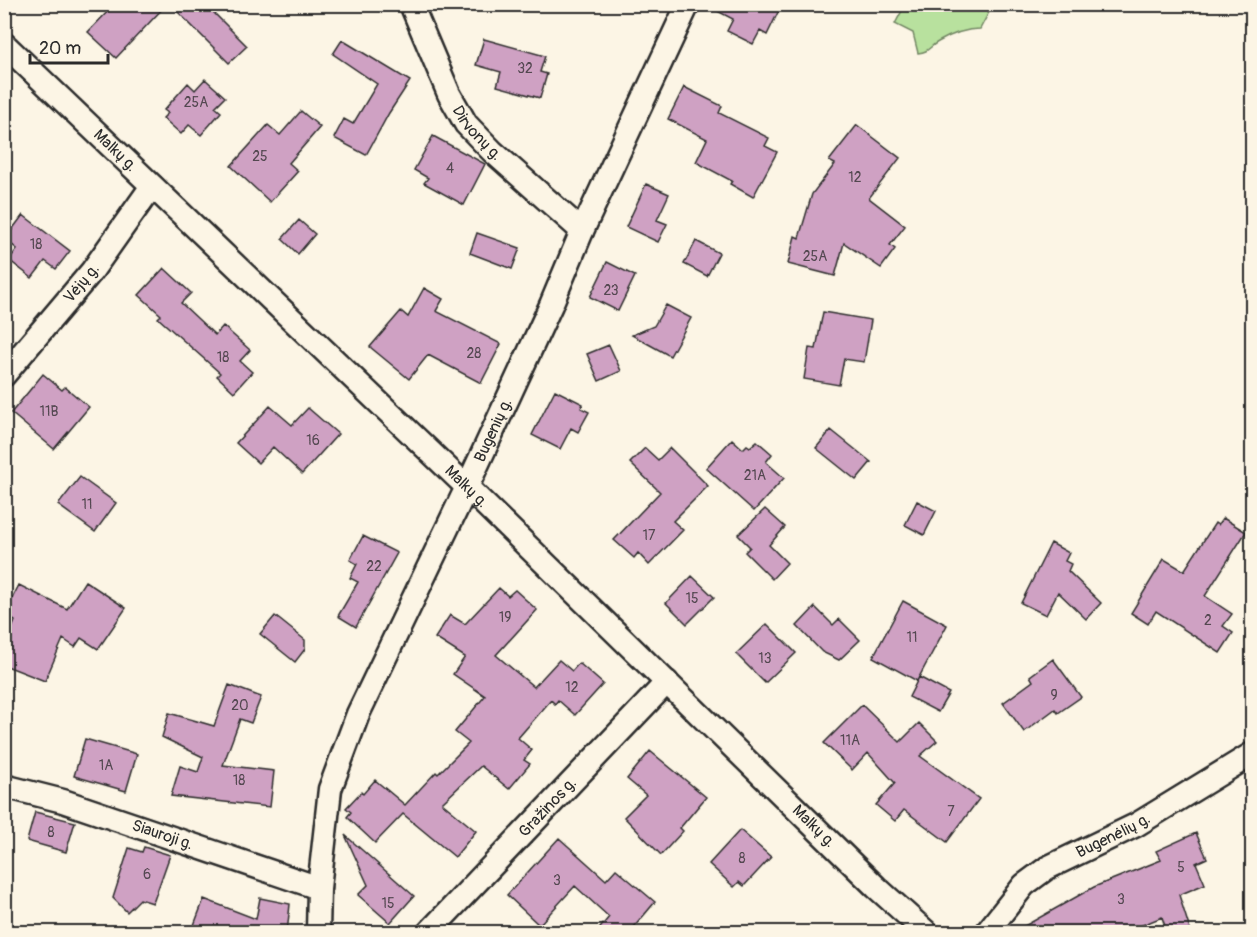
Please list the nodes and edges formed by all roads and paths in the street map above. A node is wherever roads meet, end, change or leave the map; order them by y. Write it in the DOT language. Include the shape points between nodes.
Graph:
graph roads {
  1 [pos="411,4"];
  2 [pos="688,4"];
  3 [pos="4,44"];
  4 [pos="152,186"];
  5 [pos="582,231"];
  6 [pos="4,375"];
  7 [pos="467,487"];
  8 [pos="667,682"];
  9 [pos="1252,754"];
  10 [pos="4,786"];
  11 [pos="319,888"];
  12 [pos="318,933"];
  13 [pos="429,933"];
  14 [pos="926,933"];
  15 [pos="987,933"];
  1 -- 5 [label="street, Dirvonų g." via="466,124"];
  2 -- 5 [label="street, Bugenių g."];
  3 -- 4 [label="street, Malkų g."];
  4 -- 6 [label="street, Vėjų g." via="92,271"];
  4 -- 7 [label="street, Malkų g."];
  5 -- 7 [label="street, Bugenių g."];
  7 -- 8 [label="street, Malkų g."];
  7 -- 11 [label="street, Bugenių g." via="354,724 330,789"];
  8 -- 13 [label="street, Gražinos g."];
  8 -- 14 [label="street, Malkų g."];
  9 -- 15 [label="street, Bugenėlių g." via="1136,825 1047,868 1024,885"];
  10 -- 11 [label="street, Siauroji g." via="63,801"];
  11 -- 12 [label="street, Bugenių g."];
}
